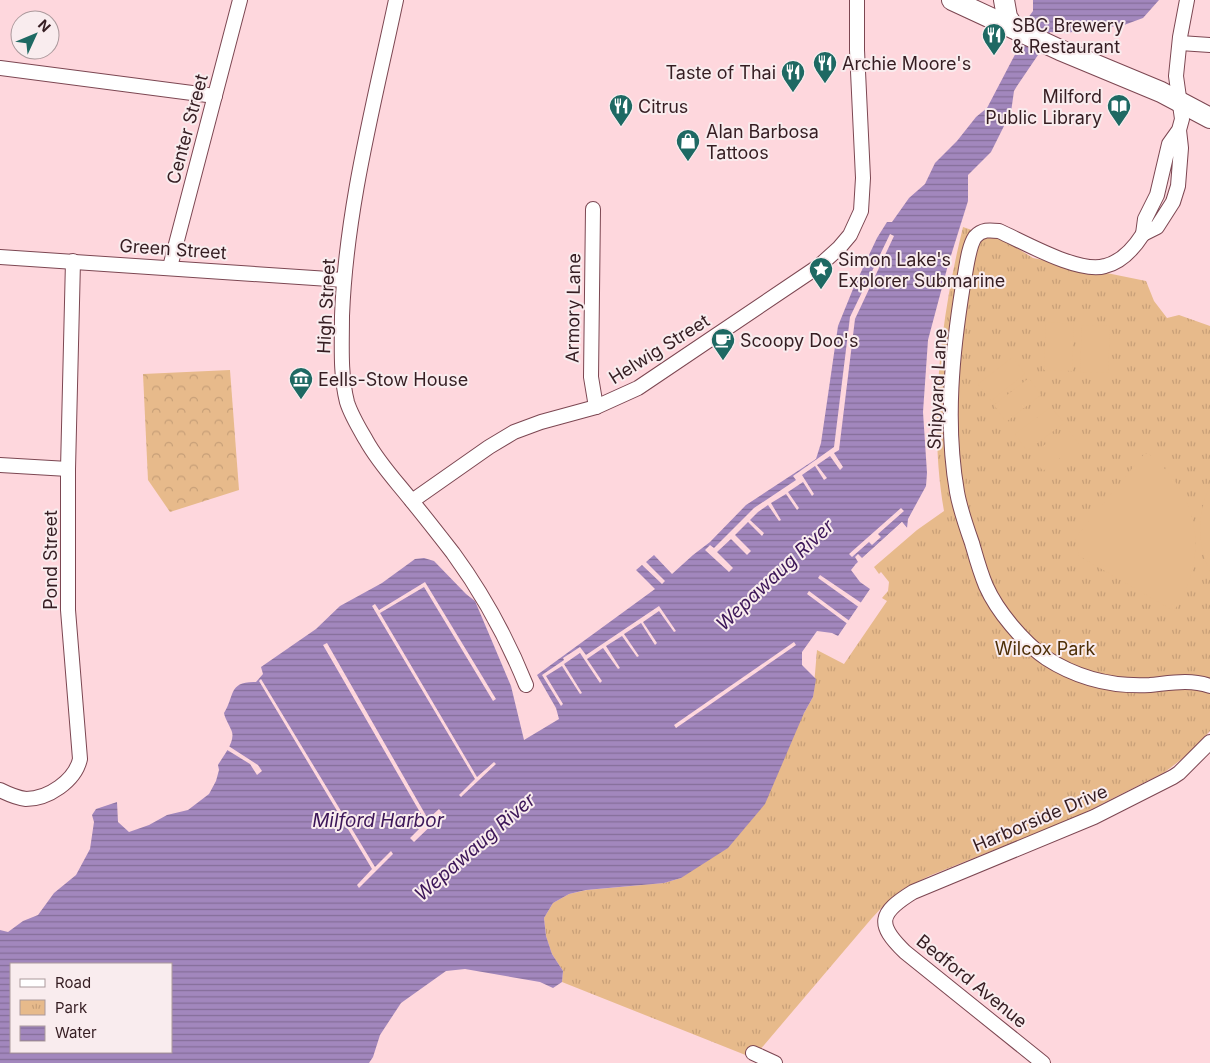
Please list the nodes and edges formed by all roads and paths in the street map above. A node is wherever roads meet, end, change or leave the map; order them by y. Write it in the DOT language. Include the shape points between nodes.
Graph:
graph roads {
  1 [pos="240,0"];
  2 [pos="396,0"];
  3 [pos="857,0"];
  4 [pos="952,0"];
  5 [pos="1004,0"];
  6 [pos="1187,0"];
  7 [pos="1018,30"];
  8 [pos="1180,43"];
  9 [pos="1210,45"];
  10 [pos="0,68"];
  11 [pos="216,96"];
  12 [pos="1180,102"];
  13 [pos="1210,118"];
  14 [pos="593,209"];
  15 [pos="0,256"];
  16 [pos="73,261"];
  17 [pos="170,267"];
  18 [pos="344,280"];
  19 [pos="596,407"];
  20 [pos="0,465"];
  21 [pos="68,469"];
  22 [pos="412,501"];
  23 [pos="526,685"];
  24 [pos="1210,686"];
  25 [pos="1210,742"];
  26 [pos="0,790"];
  27 [pos="885,924"];
  28 [pos="753,1054"];
  29 [pos="775,1063"];
  30 [pos="1043,1063"];
  1 -- 11 [label="street, Center Street"];
  2 -- 18 [label="street, High Street" via="360,172"];
  3 -- 19 [label="street, Helwig Street" via="863,194 854,227 844,242 819,266 657,376"];
  4 -- 7 [label="main road"];
  5 -- 7 [label="main road" via="1008,17"];
  6 -- 8 [label="street, Shipyard Lane"];
  7 -- 12 [label="main road"];
  8 -- 9 [label="street"];
  8 -- 12 [label="street, Shipyard Lane" via="1176,76"];
  10 -- 11 [label="street"];
  11 -- 17 [label="street, Center Street"];
  12 -- 13 [label="main road"];
  12 -- 24 [label="street, Shipyard Lane" via="1182,119 1179,130 1169,144 1157,195 1144,218 1143,234 1121,258 1105,266 1086,267 999,231 988,229 975,238 966,272 956,344 951,445 957,494 986,585 1018,633 1046,658 1104,683 1135,686 1188,682"];
  14 -- 19 [label="street, Armory Lane" via="591,376"];
  15 -- 16 [label="street, Green Street"];
  16 -- 17 [label="street, Green Street"];
  16 -- 21 [label="street, Pond Street"];
  17 -- 18 [label="street, Green Street"];
  18 -- 22 [label="street, High Street" via="342,362 348,404 374,454"];
  19 -- 22 [label="street, Helwig Street" via="514,432"];
  20 -- 21 [label="street"];
  21 -- 26 [label="street, Pond Street" via="68,610 80,759 69,779 42,795 26,799"];
  22 -- 23 [label="street, High Street" via="484,599"];
  25 -- 27 [label="street, Harborside Drive" via="1179,773 1136,796 1094,817 913,892 889,911"];
  27 -- 30 [label="street, Bedford Avenue" via="888,933 905,952"];
  28 -- 29 [label="street"];
}
